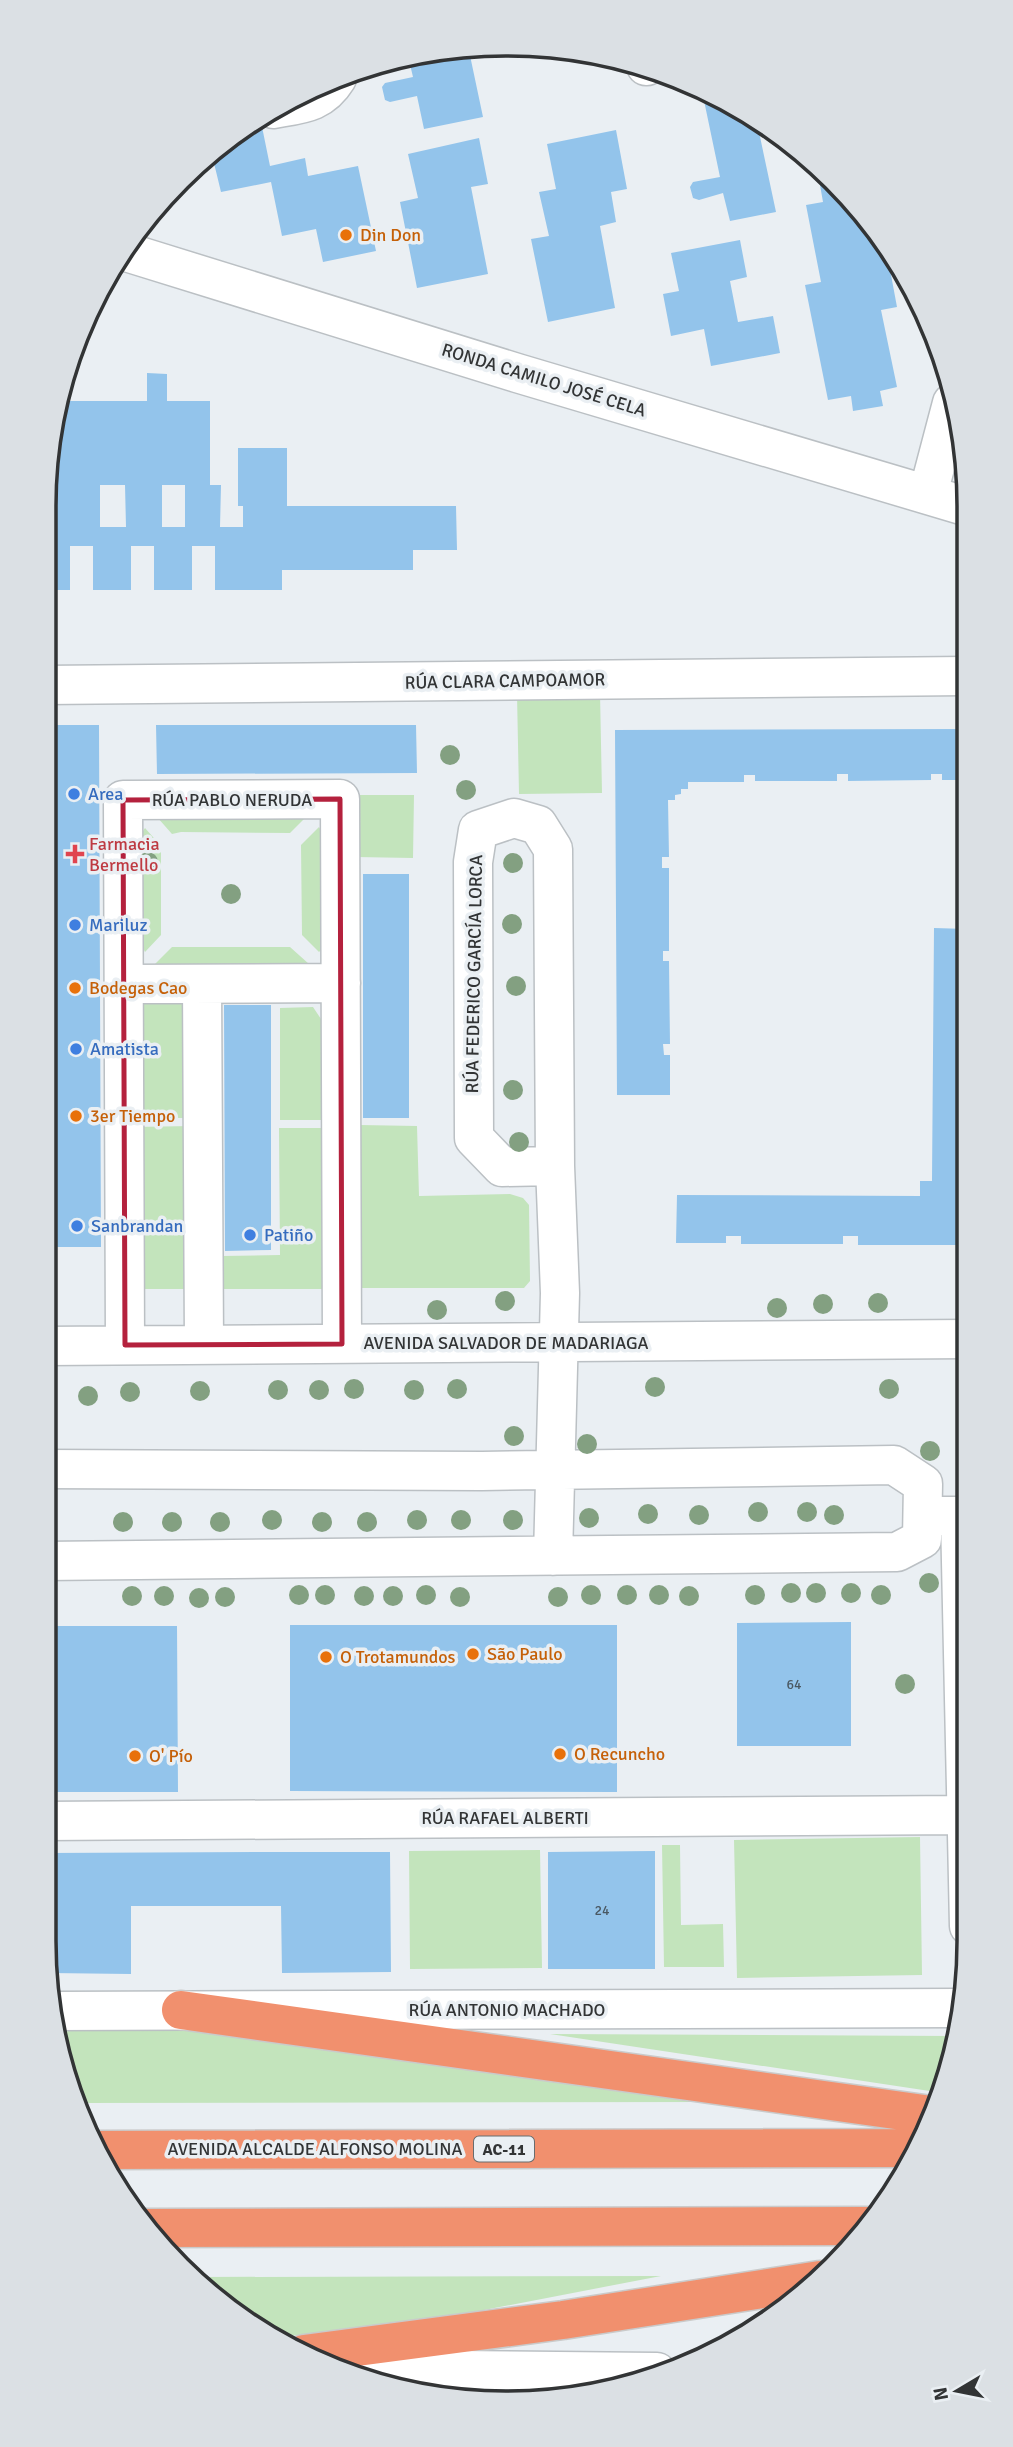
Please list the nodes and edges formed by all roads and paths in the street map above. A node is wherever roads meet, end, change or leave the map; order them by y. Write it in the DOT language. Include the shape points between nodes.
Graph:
graph roads {
  1 [pos="324,94"];
  2 [pos="304,104"];
  3 [pos="133,254"];
  4 [pos="948,419"];
  5 [pos="928,494"];
  6 [pos="957,503"];
  7 [pos="957,676"];
  8 [pos="56,685"];
  9 [pos="341,983"];
  10 [pos="124,984"];
  11 [pos="202,984"];
  12 [pos="555,1166"];
  13 [pos="957,1339"];
  14 [pos="558,1342"];
  15 [pos="342,1344"];
  16 [pos="125,1345"];
  17 [pos="204,1345"];
  18 [pos="56,1346"];
  19 [pos="56,1469"];
  20 [pos="555,1471"];
  21 [pos="924,1516"];
  22 [pos="957,1516"];
  23 [pos="553,1556"];
  24 [pos="56,1561"];
  25 [pos="957,1815"];
  26 [pos="56,1821"];
  27 [pos="951,2008"];
  28 [pos="181,2010"];
  29 [pos="62,2011"];
  30 [pos="923,2111"];
  31 [pos="907,2148"];
  32 [pos="107,2150"];
  33 [pos="855,2226"];
  34 [pos="160,2228"];
  35 [pos="799,2283"];
  36 [pos="322,2352"];
  37 [pos="369,2369"];
  38 [pos="636,2372"];
  1 -- 2 [label="street"];
  3 -- 5 [label="street, RONDA CAMILO JOSÉ CELA"];
  4 -- 5 [label="street"];
  5 -- 6 [label="street, RONDA CAMILO JOSÉ CELA"];
  7 -- 8 [label="street, RÚA CLARA CAMPOAMOR"];
  9 -- 10 [label="street, RÚA PABLO NERUDA" via="340,799 326,799 123,800"];
  9 -- 11 [label="street"];
  9 -- 15 [label="street, RÚA PABLO NERUDA"];
  10 -- 11 [label="street"];
  10 -- 16 [label="street, RÚA PABLO NERUDA"];
  11 -- 17 [label="street"];
  12 -- 12 [label="street, RÚA FEDERICO GARCÍA LORCA" via="553,849 538,825 514,818 478,830 473,862 474,1138 502,1167"];
  12 -- 14 [label="street, RÚA FEDERICO GARCÍA LORCA"];
  13 -- 14 [label="street, AVENIDA SALVADOR DE MADARIAGA"];
  14 -- 15 [label="street, AVENIDA SALVADOR DE MADARIAGA"];
  14 -- 20 [label="street, RÚA FEDERICO GARCÍA LORCA"];
  15 -- 17 [label="street, AVENIDA SALVADOR DE MADARIAGA"];
  16 -- 17 [label="street, AVENIDA SALVADOR DE MADARIAGA"];
  16 -- 18 [label="street, AVENIDA SALVADOR DE MADARIAGA"];
  19 -- 20 [label="street"];
  20 -- 21 [label="street" via="894,1465 923,1484"];
  20 -- 23 [label="street, RÚA FEDERICO GARCÍA LORCA"];
  21 -- 22 [label="street"];
  21 -- 23 [label="street" via="922,1539 897,1552"];
  23 -- 24 [label="street"];
  25 -- 26 [label="street, RÚA RAFAEL ALBERTI"];
  27 -- 28 [label="street, RÚA ANTONIO MACHADO"];
  28 -- 29 [label="street, RÚA ANTONIO MACHADO"];
  28 -- 30 [label="highway"];
  31 -- 32 [label="highway, AVENIDA ALCALDE ALFONSO MOLINA / AC-11"];
  33 -- 34 [label="highway"];
  35 -- 36 [label="highway"];
  37 -- 38 [label="street"];
}
